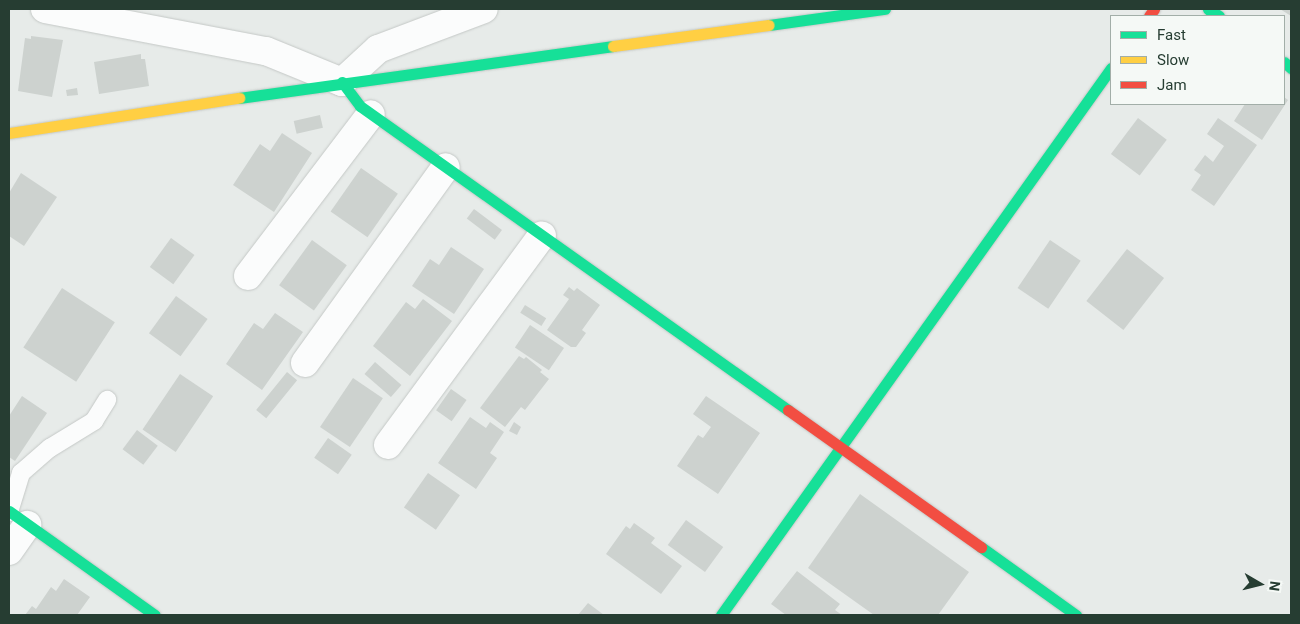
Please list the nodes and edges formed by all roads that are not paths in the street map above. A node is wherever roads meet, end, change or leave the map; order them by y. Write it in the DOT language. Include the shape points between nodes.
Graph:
graph roads {
  1 [pos="44,9"];
  2 [pos="484,9"];
  3 [pos="885,9"];
  4 [pos="1110,69"];
  5 [pos="342,82"];
  6 [pos="371,114"];
  7 [pos="9,133"];
  8 [pos="446,167"];
  9 [pos="542,235"];
  10 [pos="248,276"];
  11 [pos="305,363"];
  12 [pos="107,400"];
  13 [pos="388,445"];
  14 [pos="840,447"];
  15 [pos="15,516"];
  16 [pos="9,551"];
  17 [pos="154,615"];
  18 [pos="721,615"];
  19 [pos="1076,615"];
  1 -- 5 [label="street" via="266,51"];
  2 -- 5 [label="street" via="378,49"];
  3 -- 5 [label="street"];
  4 -- 14 [label="street"];
  5 -- 6 [label="street" via="360,106"];
  5 -- 7 [label="street"];
  6 -- 8 [label="street"];
  6 -- 10 [label="street"];
  8 -- 9 [label="street"];
  8 -- 11 [label="street"];
  9 -- 13 [label="street"];
  9 -- 14 [label="street"];
  12 -- 15 [label="lane" via="94,421 50,448 21,473"];
  14 -- 18 [label="street"];
  14 -- 19 [label="street"];
  15 -- 16 [label="street"];
  15 -- 17 [label="street"];
}
